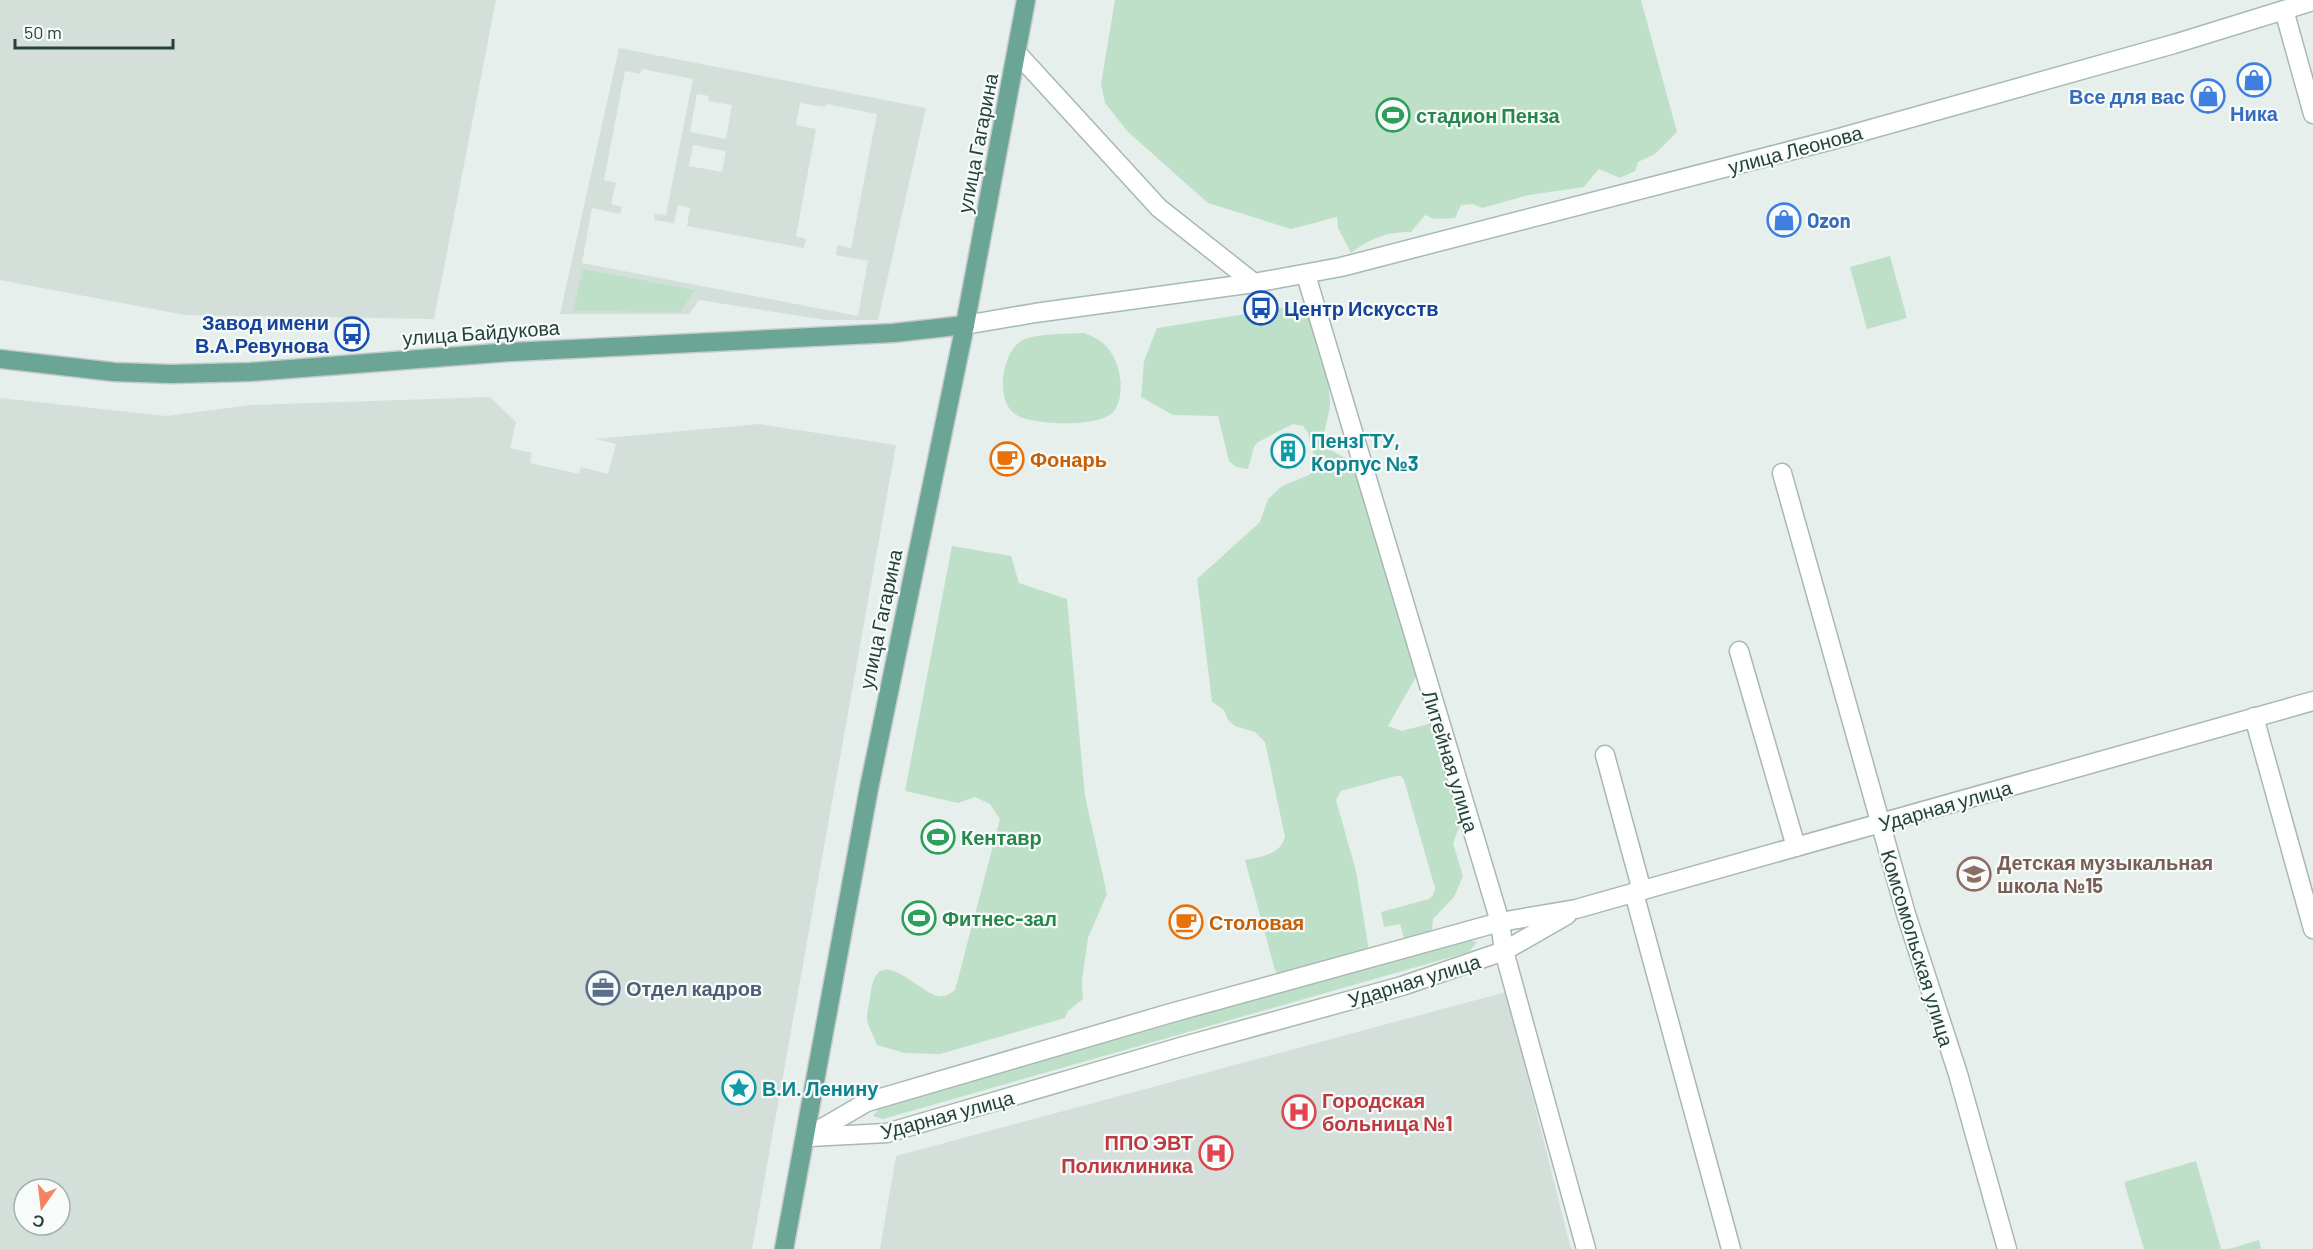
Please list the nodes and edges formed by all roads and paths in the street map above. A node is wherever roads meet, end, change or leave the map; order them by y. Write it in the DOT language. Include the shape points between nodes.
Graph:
graph roads {
  1 [pos="1026,0"];
  2 [pos="2313,1"];
  3 [pos="2284,10"];
  4 [pos="1017,52"];
  5 [pos="2313,114"];
  6 [pos="1306,275"];
  7 [pos="1254,283"];
  8 [pos="965,325"];
  9 [pos="0,359"];
  10 [pos="1782,473"];
  11 [pos="1739,651"];
  12 [pos="2313,701"];
  13 [pos="2254,717"];
  14 [pos="1605,755"];
  15 [pos="1880,824"];
  16 [pos="1796,848"];
  17 [pos="1638,892"];
  18 [pos="1576,909"];
  19 [pos="1500,922"];
  20 [pos="2313,929"];
  21 [pos="1504,951"];
  22 [pos="849,1114"];
  23 [pos="859,1135"];
  24 [pos="805,1138"];
  25 [pos="784,1249"];
  26 [pos="1586,1249"];
  27 [pos="1731,1249"];
  28 [pos="2007,1249"];
  1 -- 4 [label="main road, улица Гагарина"];
  2 -- 3 [label="street, улица Леонова"];
  3 -- 5 [label="street"];
  3 -- 6 [label="street, улица Леонова" via="1832,140"];
  4 -- 7 [label="street" via="1159,208"];
  4 -- 8 [label="main road, улица Гагарина"];
  6 -- 7 [label="street, улица Леонова"];
  6 -- 19 [label="street, Литейная улица"];
  7 -- 8 [label="street, улица Леонова"];
  8 -- 9 [label="main road, улица Байдукова" via="893,333 511,352 250,372 125,372"];
  8 -- 24 [label="main road, улица Гагарина" via="869,788"];
  10 -- 15 [label="street, Комсомольская улица"];
  11 -- 16 [label="street"];
  12 -- 13 [label="street, Ударная улица"];
  13 -- 15 [label="street, Ударная улица"];
  13 -- 20 [label="street"];
  14 -- 17 [label="street"];
  15 -- 16 [label="street, Ударная улица"];
  15 -- 28 [label="street, Комсомольская улица" via="1958,1074"];
  16 -- 17 [label="street, Ударная улица"];
  17 -- 18 [label="street, Ударная улица"];
  17 -- 27 [label="street"];
  18 -- 19 [label="street, Ударная улица"];
  18 -- 21 [label="street, Ударная улица"];
  19 -- 21 [label="street, Литейная улица"];
  19 -- 22 [label="street, Ударная улица" via="867,1102"];
  21 -- 23 [label="street, Ударная улица" via="1402,986 886,1133"];
  21 -- 26 [label="street, Литейная улица"];
  22 -- 23 [label="street"];
  22 -- 24 [label="street, Ударная улица"];
  23 -- 24 [label="street, Ударная улица"];
  24 -- 25 [label="main road, улица Гагарина"];
}
